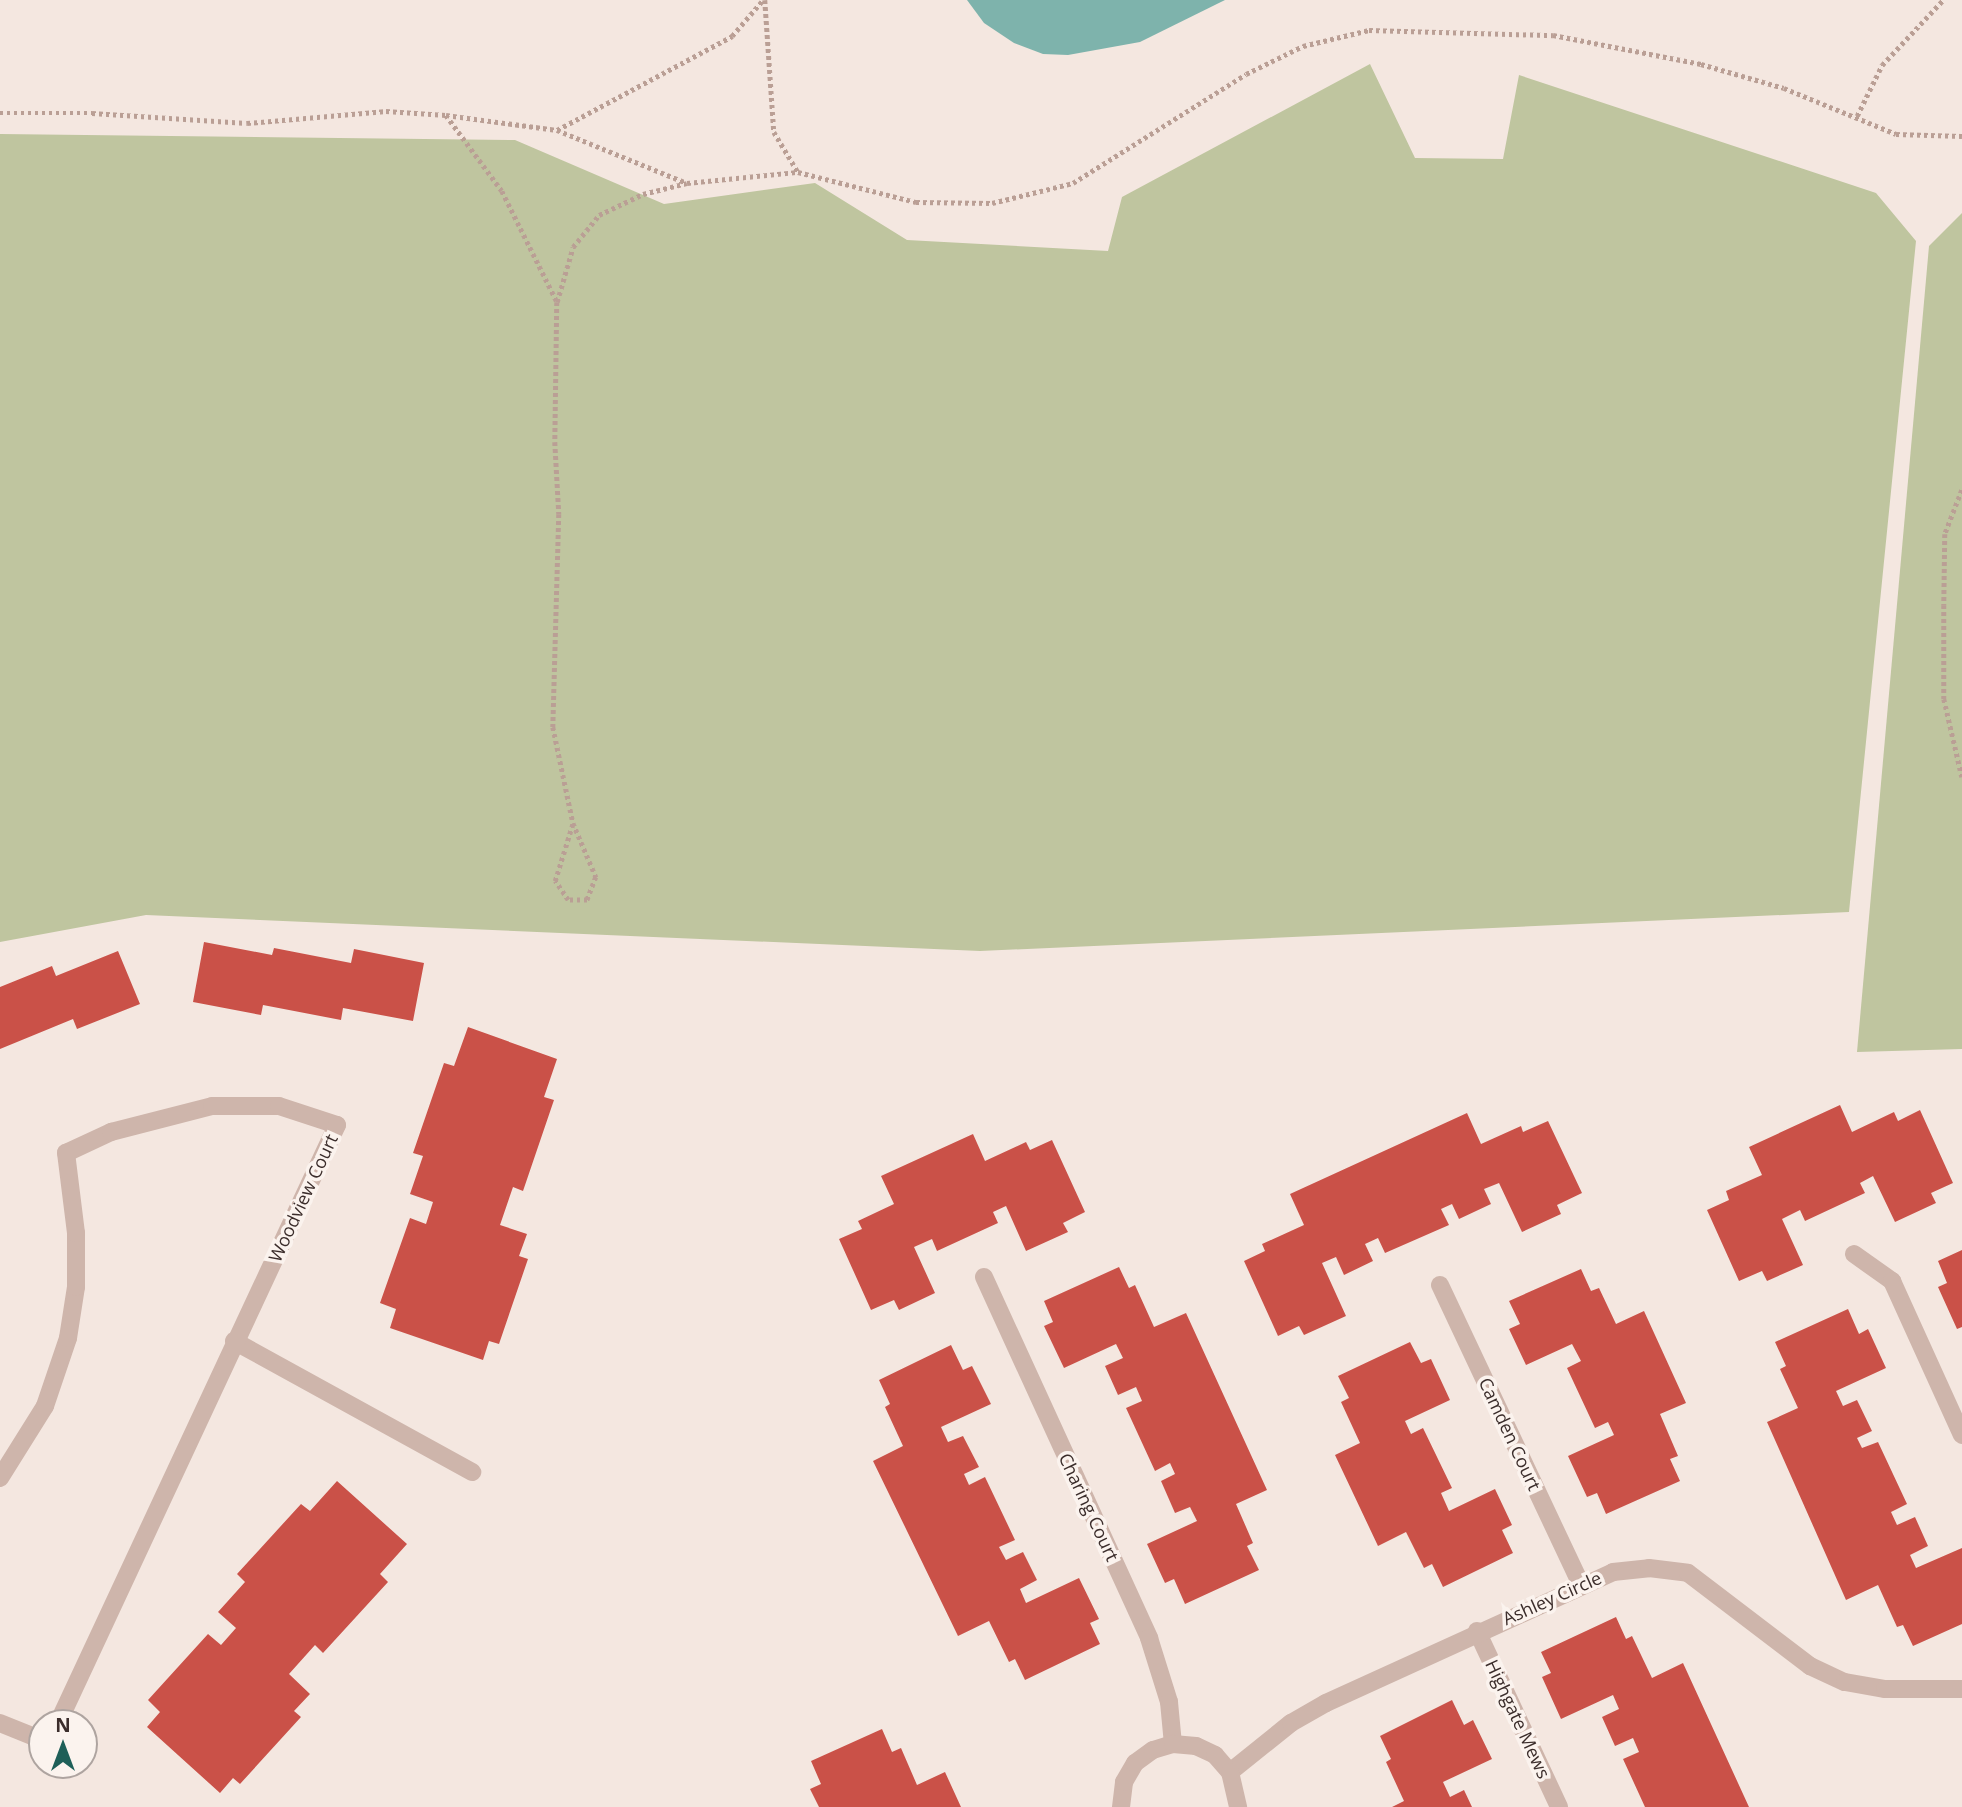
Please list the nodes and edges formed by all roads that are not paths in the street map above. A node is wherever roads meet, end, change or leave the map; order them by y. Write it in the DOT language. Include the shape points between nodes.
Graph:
graph roads {
  1 [pos="1854,1254"];
  2 [pos="984,1277"];
  3 [pos="1440,1284"];
  4 [pos="234,1341"];
  5 [pos="1962,1435"];
  6 [pos="472,1472"];
  7 [pos="0,1478"];
  8 [pos="1580,1583"];
  9 [pos="1477,1632"];
  10 [pos="1962,1689"];
  11 [pos="64,1709"];
  12 [pos="0,1723"];
  13 [pos="28,1734"];
  14 [pos="1173,1744"];
  15 [pos="1230,1772"];
  16 [pos="1121,1807"];
  17 [pos="1238,1807"];
  18 [pos="1559,1807"];
  1 -- 5 [label="street" via="1892,1281"];
  2 -- 14 [label="street, Charing Court" via="1149,1638 1169,1702"];
  3 -- 8 [label="street, Camden Court"];
  4 -- 6 [label="street"];
  4 -- 7 [label="street, Woodview Court" via="337,1125 279,1106 212,1106 111,1132 66,1153 76,1233 76,1287 68,1338 45,1406"];
  4 -- 11 [label="street, Woodview Court"];
  8 -- 9 [label="street, Ashley Circle"];
  8 -- 10 [label="street, Ashley Circle" via="1649,1567 1688,1573 1810,1666 1845,1682 1885,1689"];
  9 -- 15 [label="street, Ashley Circle" via="1315,1709"];
  9 -- 18 [label="street, Highgate Mews"];
  12 -- 13 [label="street"];
  14 -- 15 [label="street" via="1196,1746 1215,1755"];
  14 -- 16 [label="street" via="1153,1750 1135,1763 1124,1782"];
  15 -- 17 [label="street"];
}
